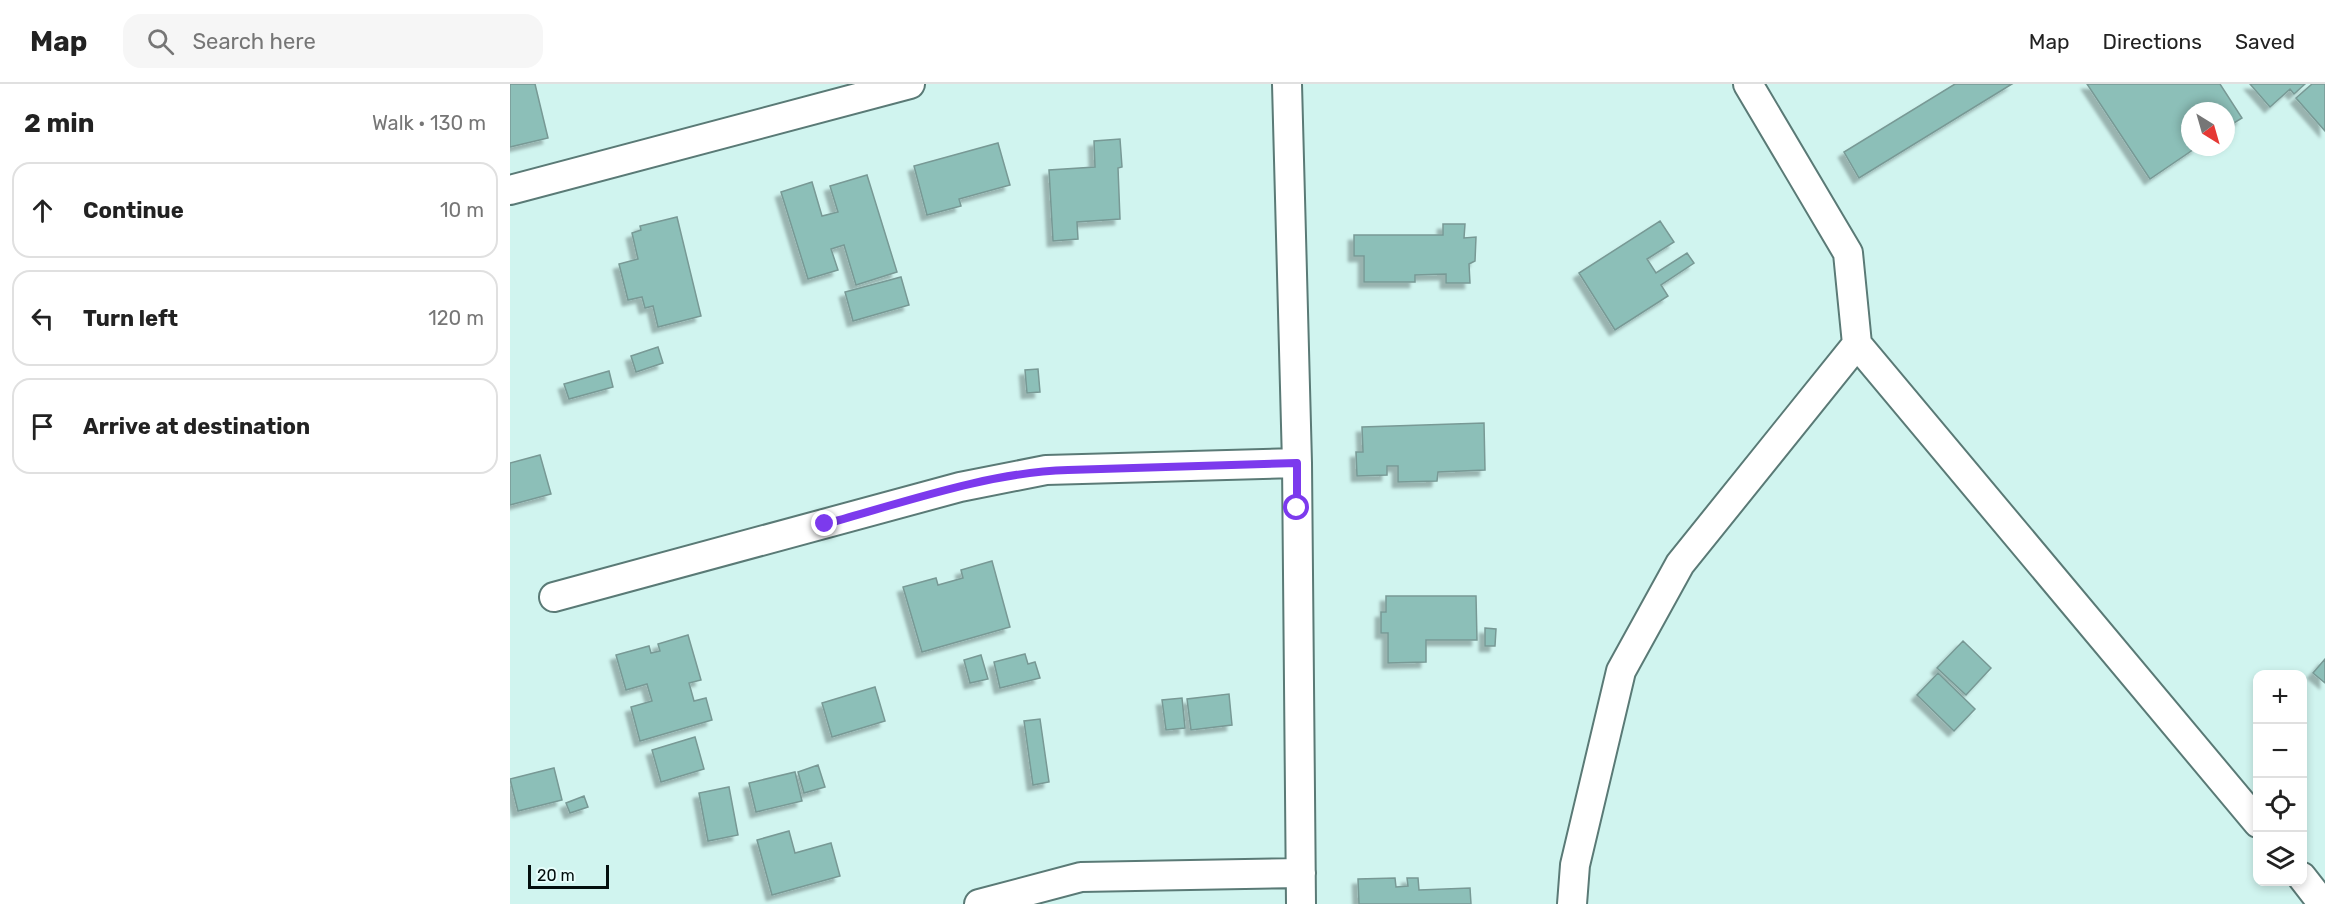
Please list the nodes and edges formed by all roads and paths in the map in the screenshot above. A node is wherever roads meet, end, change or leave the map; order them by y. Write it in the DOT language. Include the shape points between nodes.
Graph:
graph roads {
  1 [pos="910,84"];
  2 [pos="1287,84"];
  3 [pos="1748,84"];
  4 [pos="510,190"];
  5 [pos="1857,344"];
  6 [pos="1297,463"];
  7 [pos="554,597"];
  8 [pos="2253,817"];
  9 [pos="1301,873"];
  10 [pos="2307,883"];
  11 [pos="979,904"];
  12 [pos="1301,904"];
  13 [pos="1572,904"];
  14 [pos="2323,904"];
  1 -- 4 [label="street"];
  2 -- 6 [label="street"];
  3 -- 5 [label="street" via="1848,253"];
  5 -- 8 [label="street"];
  5 -- 13 [label="street" via="1680,564 1621,671 1575,865"];
  6 -- 7 [label="street" via="1046,470 960,487"];
  6 -- 9 [label="street"];
  9 -- 11 [label="street" via="1081,877"];
  9 -- 12 [label="street"];
  10 -- 14 [label="street"];
}
